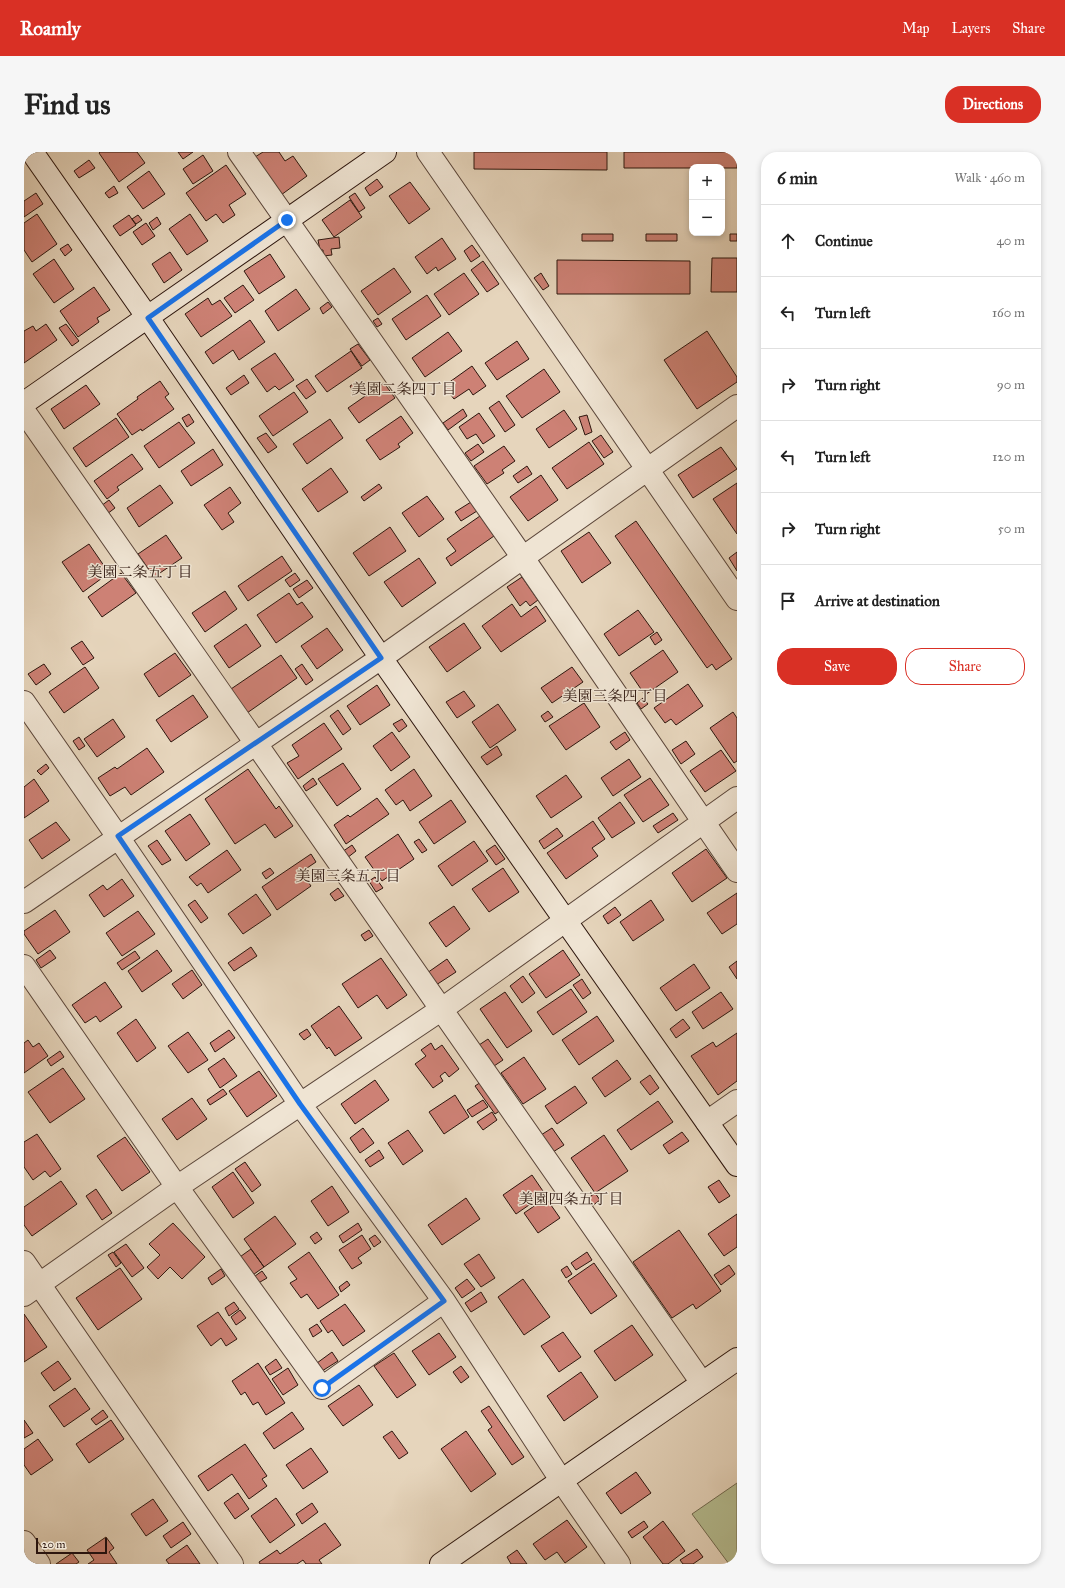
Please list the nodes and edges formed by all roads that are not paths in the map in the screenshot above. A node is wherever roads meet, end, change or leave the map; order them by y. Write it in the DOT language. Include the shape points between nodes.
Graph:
graph roads {
  1 [pos="32,152"];
  2 [pos="239,152"];
  3 [pos="386,152"];
  4 [pos="428,152"];
  5 [pos="287,220"];
  6 [pos="148,318"];
  7 [pos="24,403"];
  8 [pos="737,406"];
  9 [pos="24,411"];
  10 [pos="647,470"];
  11 [pos="523,558"];
  12 [pos="737,599"];
  13 [pos="381,658"];
  14 [pos="24,702"];
  15 [pos="256,743"];
  16 [pos="737,798"];
  17 [pos="703,822"];
  18 [pos="118,836"];
  19 [pos="737,871"];
  20 [pos="24,902"];
  21 [pos="566,922"];
  22 [pos="24,966"];
  23 [pos="442,1009"];
  24 [pos="737,1101"];
  25 [pos="300,1104"];
  26 [pos="707,1122"];
  27 [pos="737,1165"];
  28 [pos="177,1187"];
  29 [pos="24,1262"];
  30 [pos="32,1290"];
  31 [pos="444,1301"];
  32 [pos="737,1359"];
  33 [pos="702,1383"];
  34 [pos="561,1480"];
  35 [pos="24,1542"];
  36 [pos="39,1564"];
  37 [pos="232,1564"];
  38 [pos="441,1564"];
  39 [pos="619,1564"];
  1 -- 6 [label="street"];
  2 -- 5 [label="street"];
  3 -- 5 [label="street"];
  4 -- 10 [label="street"];
  5 -- 6 [label="street"];
  5 -- 11 [label="street"];
  6 -- 7 [label="street"];
  6 -- 13 [label="street"];
  8 -- 10 [label="street"];
  9 -- 15 [label="street"];
  10 -- 11 [label="street"];
  10 -- 12 [label="street"];
  11 -- 13 [label="street"];
  11 -- 17 [label="street"];
  13 -- 15 [label="street"];
  13 -- 21 [label="street"];
  14 -- 18 [label="street"];
  15 -- 18 [label="street"];
  15 -- 23 [label="street"];
  16 -- 17 [label="street"];
  17 -- 19 [label="street"];
  17 -- 21 [label="street"];
  18 -- 20 [label="street"];
  18 -- 25 [label="street"];
  21 -- 23 [label="street"];
  21 -- 26 [label="street"];
  22 -- 28 [label="street"];
  23 -- 25 [label="street"];
  23 -- 33 [label="street"];
  24 -- 26 [label="street"];
  25 -- 28 [label="street"];
  25 -- 31 [label="street"];
  26 -- 27 [label="street"];
  28 -- 30 [label="street"];
  28 -- 31 [label="street" via="322,1388"];
  29 -- 30 [label="street"];
  30 -- 37 [label="street"];
  31 -- 34 [label="street"];
  32 -- 33 [label="street"];
  33 -- 34 [label="street"];
  34 -- 38 [label="street"];
  34 -- 39 [label="street"];
  35 -- 36 [label="street"];
}
